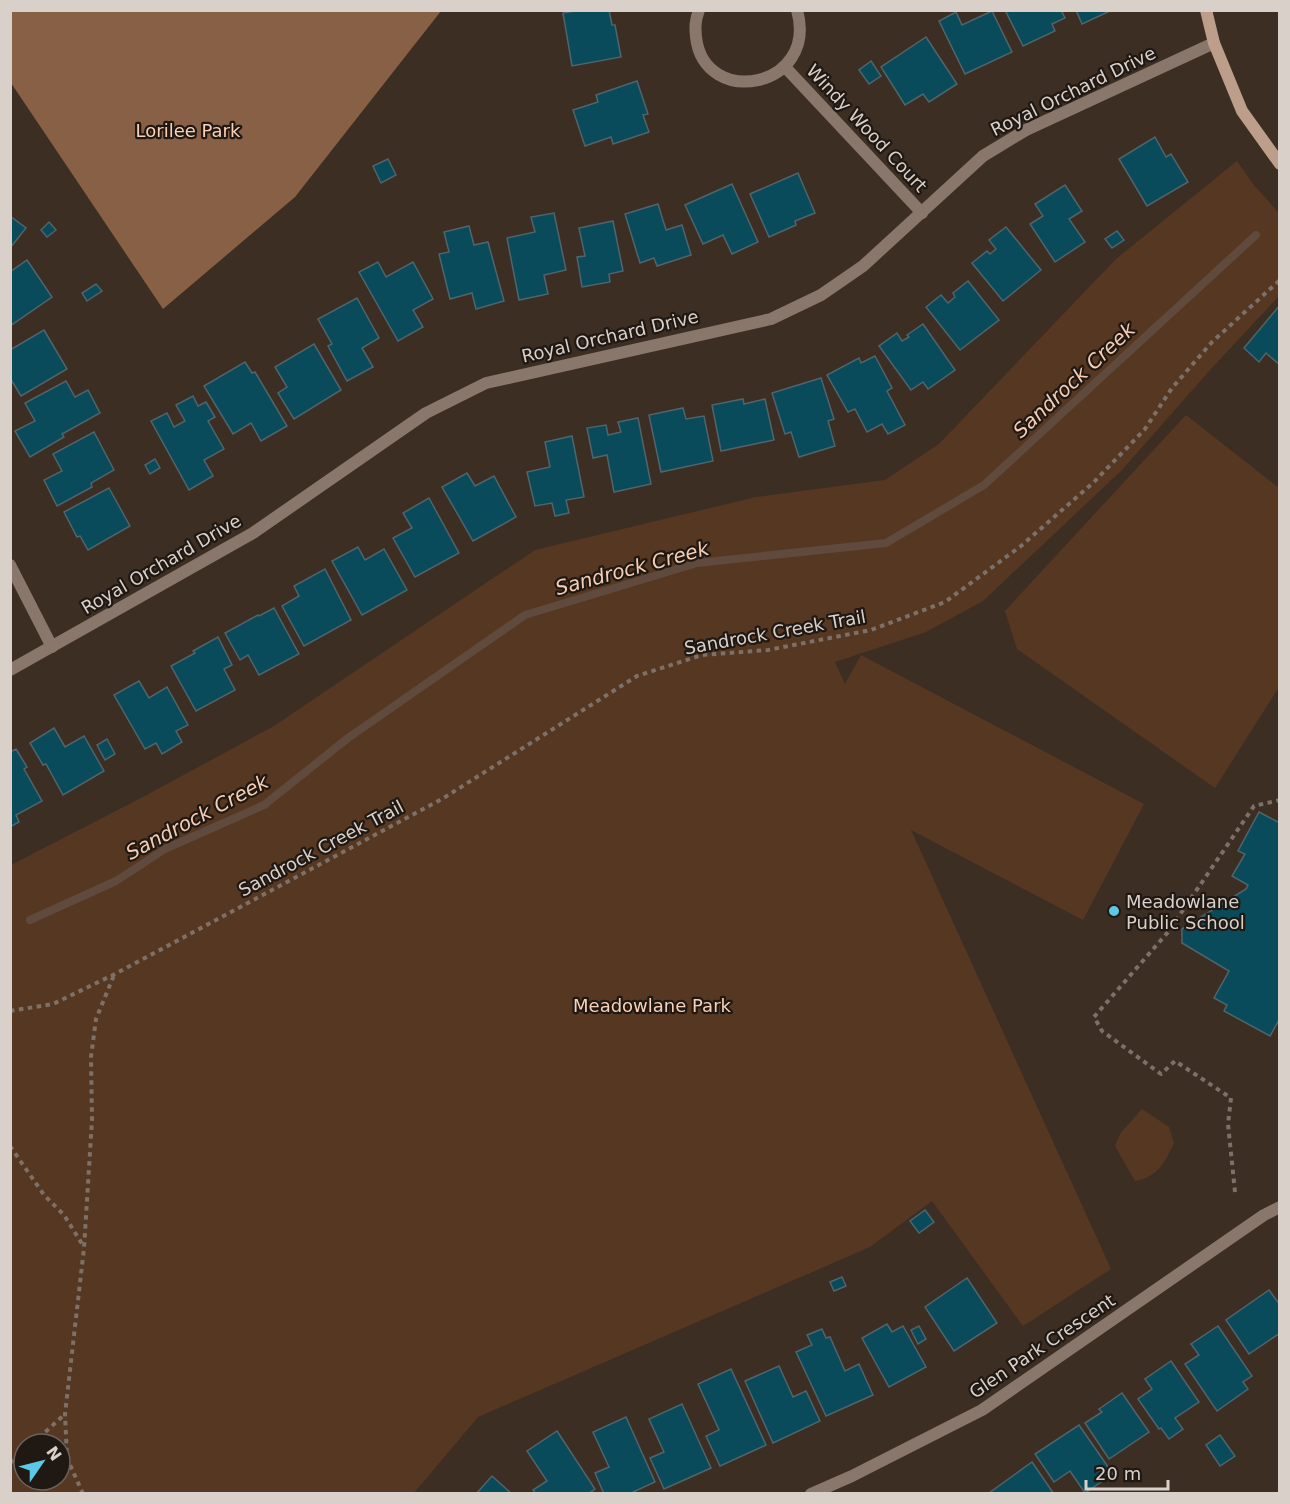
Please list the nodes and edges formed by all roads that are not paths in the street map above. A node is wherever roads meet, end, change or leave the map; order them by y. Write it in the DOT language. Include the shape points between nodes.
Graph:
graph roads {
  1 [pos="699,10"];
  2 [pos="796,10"];
  3 [pos="1206,10"];
  4 [pos="1214,43"];
  5 [pos="785,67"];
  6 [pos="1280,164"];
  7 [pos="922,213"];
  8 [pos="10,565"];
  9 [pos="52,646"];
  10 [pos="10,670"];
  11 [pos="1280,1207"];
  12 [pos="811,1494"];
  1 -- 5 [label="street, Windy Wood Court" via="694,21 697,47 706,63 718,73 734,81 751,82 769,78"];
  2 -- 5 [label="street, Windy Wood Court" via="800,34"];
  3 -- 4 [label="street"];
  4 -- 6 [label="street" via="1242,111"];
  4 -- 7 [label="street, Royal Orchard Drive" via="1026,130 983,156"];
  5 -- 7 [label="street, Windy Wood Court"];
  7 -- 9 [label="street, Royal Orchard Drive" via="862,266 821,295 771,318 486,383 426,413 253,533"];
  8 -- 9 [label="street"];
  9 -- 10 [label="street, Royal Orchard Drive"];
  11 -- 12 [label="street, Glen Park Crescent" via="982,1410"];
}
